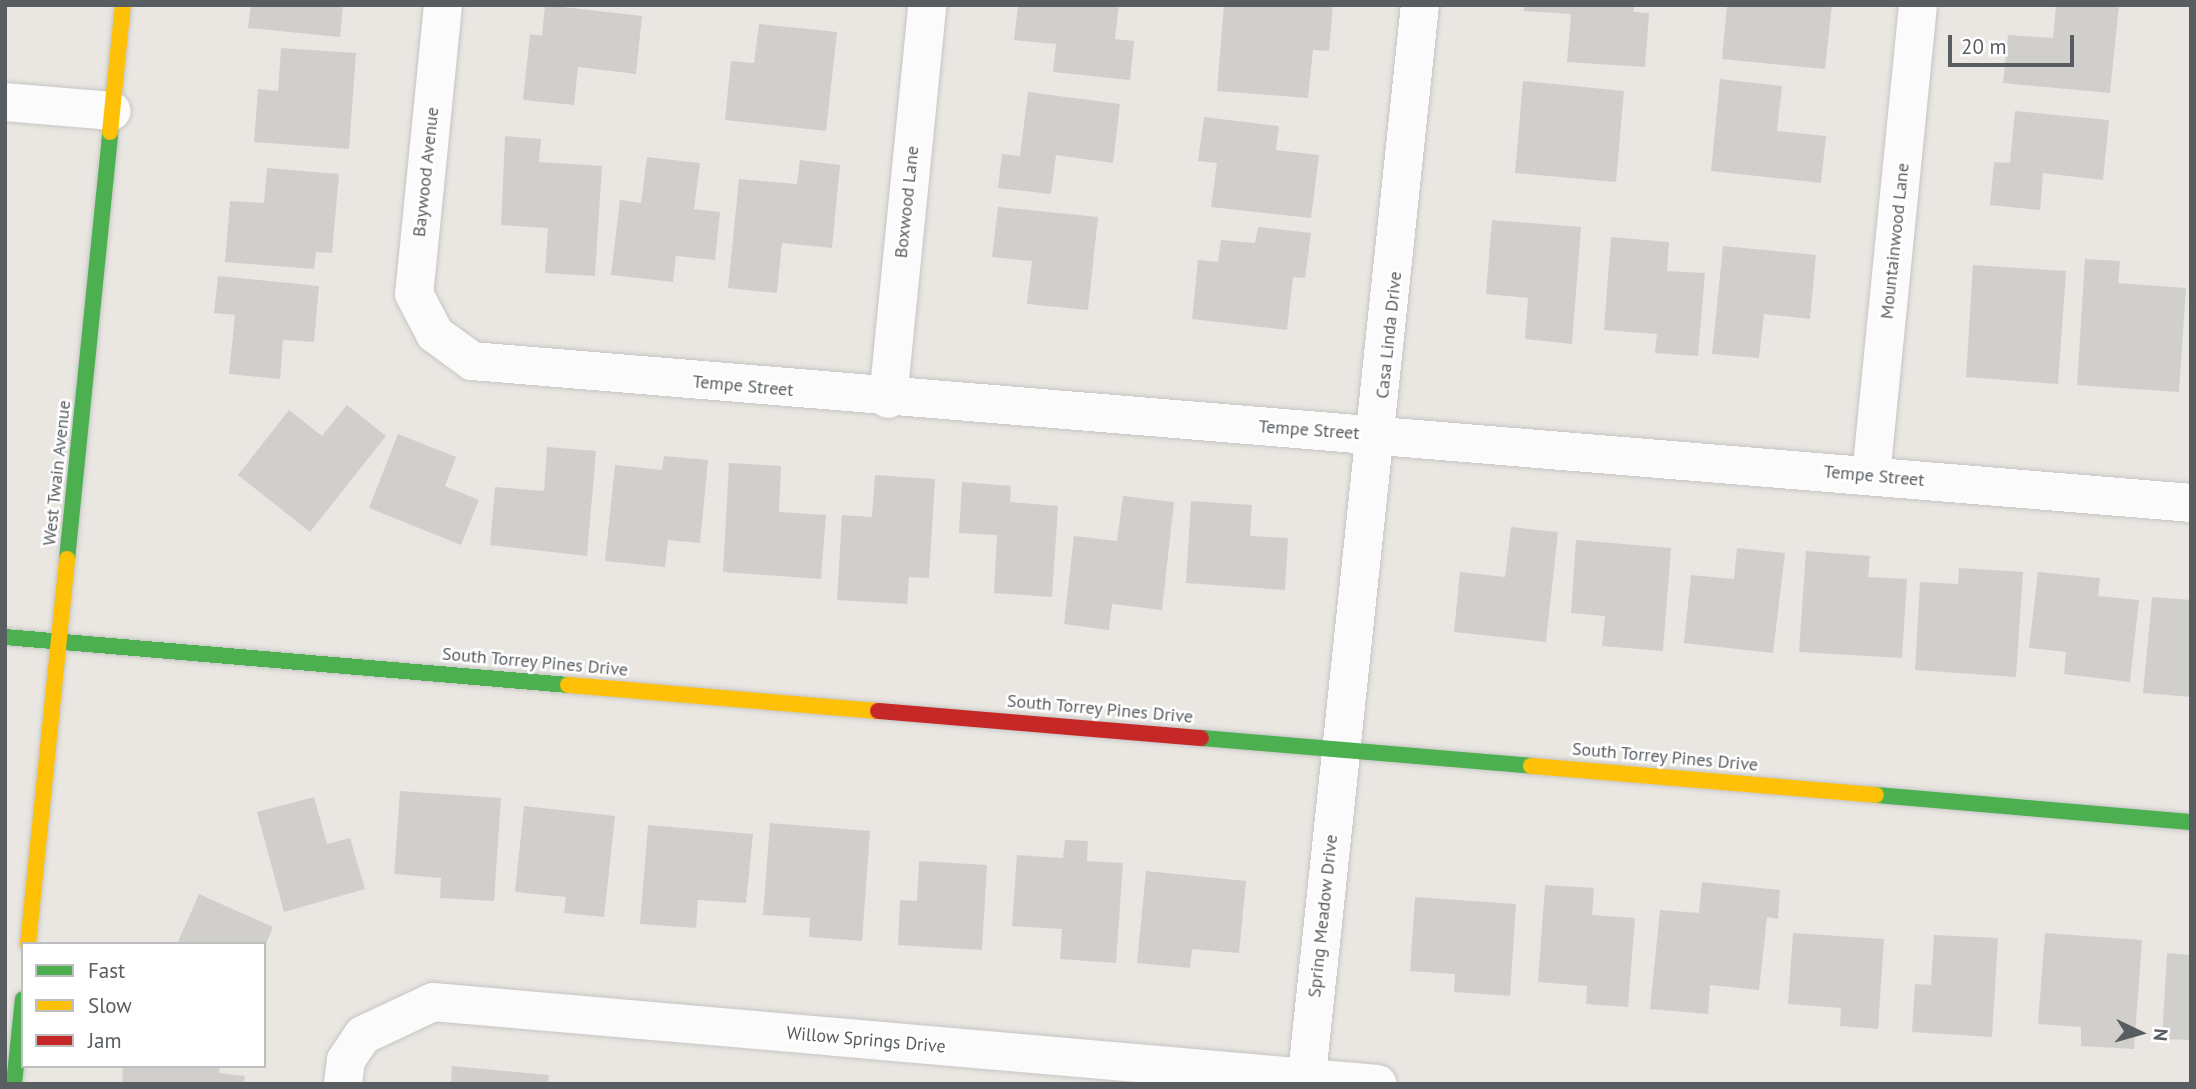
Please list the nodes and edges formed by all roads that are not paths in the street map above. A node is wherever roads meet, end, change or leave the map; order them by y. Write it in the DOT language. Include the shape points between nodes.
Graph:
graph roads {
  1 [pos="123,5"];
  2 [pos="443,5"];
  3 [pos="927,5"];
  4 [pos="1420,5"];
  5 [pos="1918,5"];
  6 [pos="5,102"];
  7 [pos="112,111"];
  8 [pos="435,334"];
  9 [pos="888,399"];
  10 [pos="1379,435"];
  11 [pos="1871,476"];
  12 [pos="2191,503"];
  13 [pos="5,637"];
  14 [pos="60,641"];
  15 [pos="1341,748"];
  16 [pos="2191,822"];
  17 [pos="28,942"];
  18 [pos="21,1018"];
  19 [pos="1306,1081"];
  20 [pos="14,1084"];
  21 [pos="343,1084"];
  22 [pos="1377,1084"];
  1 -- 7 [label="main road, West Twain Avenue"];
  2 -- 8 [label="street, Baywood Avenue" via="414,294"];
  3 -- 9 [label="street, Boxwood Lane"];
  4 -- 10 [label="street, Casa Linda Drive"];
  5 -- 11 [label="street, Mountainwood Lane"];
  6 -- 7 [label="street"];
  7 -- 14 [label="main road, West Twain Avenue"];
  8 -- 9 [label="street, Tempe Street" via="472,360"];
  9 -- 10 [label="street, Tempe Street"];
  10 -- 11 [label="street, Tempe Street"];
  10 -- 15 [label="street, Casa Linda Drive"];
  11 -- 12 [label="street, Tempe Street"];
  13 -- 14 [label="main road, South Torrey Pines Drive"];
  14 -- 15 [label="main road, South Torrey Pines Drive"];
  14 -- 17 [label="main road, West Twain Avenue"];
  15 -- 16 [label="main road, South Torrey Pines Drive"];
  15 -- 19 [label="street, Spring Meadow Drive"];
  18 -- 20 [label="main road"];
  19 -- 21 [label="street, Willow Springs Drive" via="433,1002 363,1035 346,1060"];
  19 -- 22 [label="street, Willow Springs Drive"];
}
